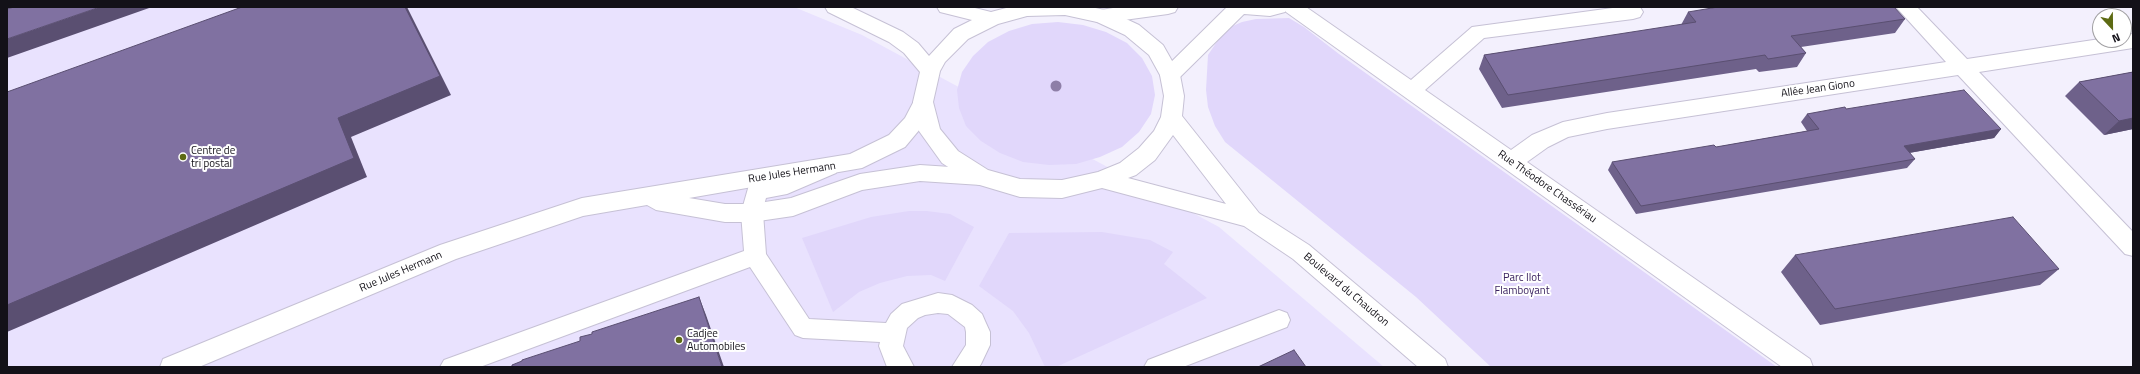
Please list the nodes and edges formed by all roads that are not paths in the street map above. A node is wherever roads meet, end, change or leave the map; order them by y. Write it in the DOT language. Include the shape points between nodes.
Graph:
graph roads {
  1 [pos="835,7"];
  2 [pos="947,7"];
  3 [pos="1168,7"];
  4 [pos="1239,7"];
  5 [pos="1243,7"];
  6 [pos="1278,7"];
  7 [pos="1293,7"];
  8 [pos="1906,7"];
  9 [pos="1633,12"];
  10 [pos="1102,16"];
  11 [pos="991,18"];
  12 [pos="2133,41"];
  13 [pos="1963,68"];
  14 [pos="930,71"];
  15 [pos="1170,75"];
  16 [pos="1412,91"];
  17 [pos="923,102"];
  18 [pos="1171,117"];
  19 [pos="1511,162"];
  20 [pos="828,167"];
  21 [pos="981,177"];
  22 [pos="1102,180"];
  23 [pos="637,198"];
  24 [pos="752,213"];
  25 [pos="1251,220"];
  26 [pos="2133,247"];
  27 [pos="755,256"];
  28 [pos="1279,320"];
  29 [pos="893,333"];
  30 [pos="172,367"];
  31 [pos="452,367"];
  32 [pos="902,367"];
  33 [pos="964,367"];
  34 [pos="1156,367"];
  35 [pos="1436,367"];
  36 [pos="1801,367"];
  1 -- 14 [label="street" via="896,37 911,48"];
  2 -- 11 [label="street"];
  3 -- 10 [label="street"];
  4 -- 15 [label="street"];
  5 -- 6 [label="street"];
  7 -- 16 [label="street, Rue Théodore Chassériau"];
  8 -- 13 [label="street"];
  9 -- 16 [label="street" via="1479,32"];
  10 -- 11 [label="street" via="1065,8 1027,10"];
  10 -- 15 [label="street" via="1132,30 1156,50"];
  11 -- 14 [label="street" via="961,34 938,57"];
  12 -- 13 [label="street, Allée Jean Giono"];
  13 -- 19 [label="street, Allée Jean Giono" via="1607,121 1563,130 1540,141"];
  13 -- 26 [label="street"];
  14 -- 17 [label="street"];
  15 -- 18 [label="street" via="1174,96"];
  16 -- 19 [label="street, Rue Théodore Chassériau"];
  17 -- 20 [label="street, Rue Jules Hermann" via="913,123 897,142 854,162"];
  17 -- 21 [label="street" via="930,131 950,157"];
  18 -- 22 [label="street" via="1162,136 1147,154 1128,169"];
  18 -- 25 [label="street, Boulevard du Chaudron"];
  19 -- 36 [label="street, Rue Théodore Chassériau"];
  20 -- 23 [label="street, Rue Jules Hermann"];
  20 -- 24 [label="street" via="779,188 758,191"];
  21 -- 22 [label="street" via="1020,188 1062,190"];
  21 -- 24 [label="street, Rue Jules Hermann" via="920,173 860,182 793,207"];
  22 -- 25 [label="street, Boulevard du Chaudron"];
  23 -- 24 [label="street, Rue Jules Hermann" via="725,213"];
  23 -- 30 [label="street, Rue Jules Hermann" via="582,207 448,252"];
  24 -- 27 [label="lane"];
  25 -- 35 [label="street, Boulevard du Chaudron" via="1301,252"];
  27 -- 29 [label="lane" via="804,328"];
  27 -- 31 [label="lane"];
  28 -- 34 [label="lane"];
  29 -- 32 [label="lane" via="891,346 895,359"];
  29 -- 33 [label="lane" via="899,321 910,311 938,303 952,306 974,321 978,332 978,345 973,357"];
}
